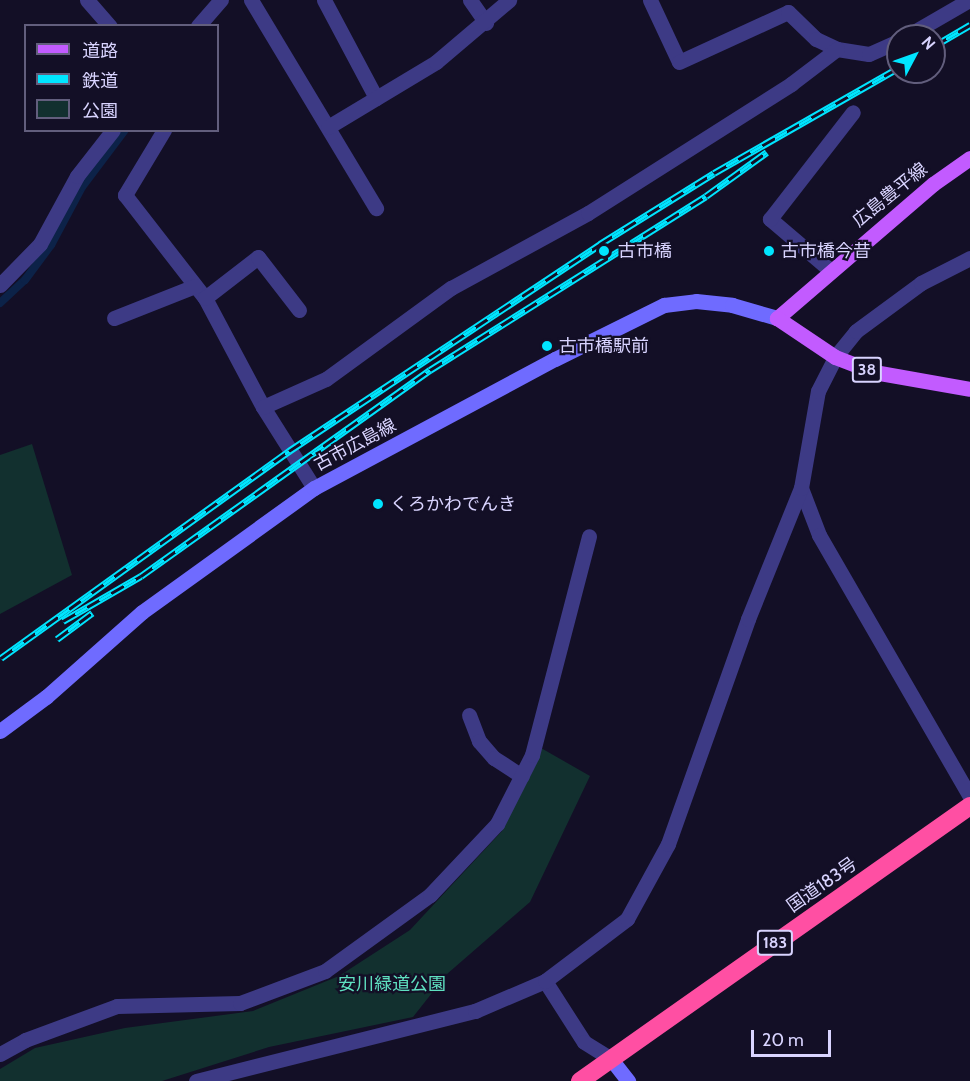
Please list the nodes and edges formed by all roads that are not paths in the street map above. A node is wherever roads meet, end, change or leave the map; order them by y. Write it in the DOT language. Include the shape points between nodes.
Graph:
graph roads {
  1 [pos="87,0"];
  2 [pos="221,0"];
  3 [pos="251,0"];
  4 [pos="324,0"];
  5 [pos="470,0"];
  6 [pos="509,0"];
  7 [pos="650,0"];
  8 [pos="969,0"];
  9 [pos="486,23"];
  10 [pos="108,24"];
  11 [pos="200,24"];
  12 [pos="928,24"];
  13 [pos="886,46"];
  14 [pos="837,49"];
  15 [pos="376,98"];
  16 [pos="853,112"];
  17 [pos="328,127"];
  18 [pos="111,132"];
  19 [pos="163,132"];
  20 [pos="970,159"];
  21 [pos="376,208"];
  22 [pos="970,258"];
  23 [pos="830,270"];
  24 [pos="0,285"];
  25 [pos="195,286"];
  26 [pos="205,298"];
  27 [pos="299,310"];
  28 [pos="114,318"];
  29 [pos="777,318"];
  30 [pos="835,357"];
  31 [pos="970,390"];
  32 [pos="263,407"];
  33 [pos="314,488"];
  34 [pos="801,488"];
  35 [pos="589,536"];
  36 [pos="469,715"];
  37 [pos="0,731"];
  38 [pos="522,776"];
  39 [pos="970,797"];
  40 [pos="970,806"];
  41 [pos="545,981"];
  42 [pos="0,1054"];
  43 [pos="611,1059"];
  44 [pos="196,1081"];
  45 [pos="580,1081"];
  46 [pos="628,1081"];
  1 -- 10 [label="street"];
  2 -- 11 [label="street"];
  3 -- 17 [label="street"];
  4 -- 15 [label="street"];
  5 -- 9 [label="street"];
  6 -- 9 [label="street"];
  7 -- 14 [label="street" via="679,62 788,12 816,39"];
  8 -- 12 [label="street"];
  9 -- 15 [label="street" via="436,62"];
  13 -- 14 [label="street" via="869,54"];
  14 -- 32 [label="street" via="791,84 588,213 451,288 326,379"];
  15 -- 17 [label="street"];
  16 -- 23 [label="street" via="770,219"];
  17 -- 21 [label="street"];
  18 -- 24 [label="street" via="77,176 40,244"];
  19 -- 25 [label="street" via="125,195"];
  20 -- 23 [label="main road, 広島豊平線" via="933,184"];
  22 -- 30 [label="street" via="921,284 856,331"];
  23 -- 29 [label="main road, 広島豊平線"];
  25 -- 26 [label="street"];
  25 -- 28 [label="street"];
  26 -- 27 [label="street" via="258,257"];
  26 -- 32 [label="street"];
  29 -- 30 [label="main road, 38"];
  29 -- 33 [label="main road, 古市広島線" via="732,305 696,301 664,305"];
  30 -- 31 [label="main road, 38" via="874,372"];
  30 -- 34 [label="street" via="819,391"];
  32 -- 33 [label="street"];
  33 -- 37 [label="main road, 古市広島線" via="142,612 46,697"];
  34 -- 39 [label="street" via="819,535"];
  34 -- 41 [label="street" via="748,619 668,844 627,919"];
  35 -- 38 [label="street" via="532,755"];
  36 -- 38 [label="street" via="486,750"];
  38 -- 42 [label="street" via="497,824 430,895 325,971 240,1003 117,1006 25,1040"];
  40 -- 43 [label="highway, 国道183号 / 183"];
  41 -- 43 [label="street" via="584,1042"];
  41 -- 44 [label="street" via="475,1011"];
  43 -- 45 [label="highway, 国道183号 / 183"];
  43 -- 46 [label="main road"];
}
